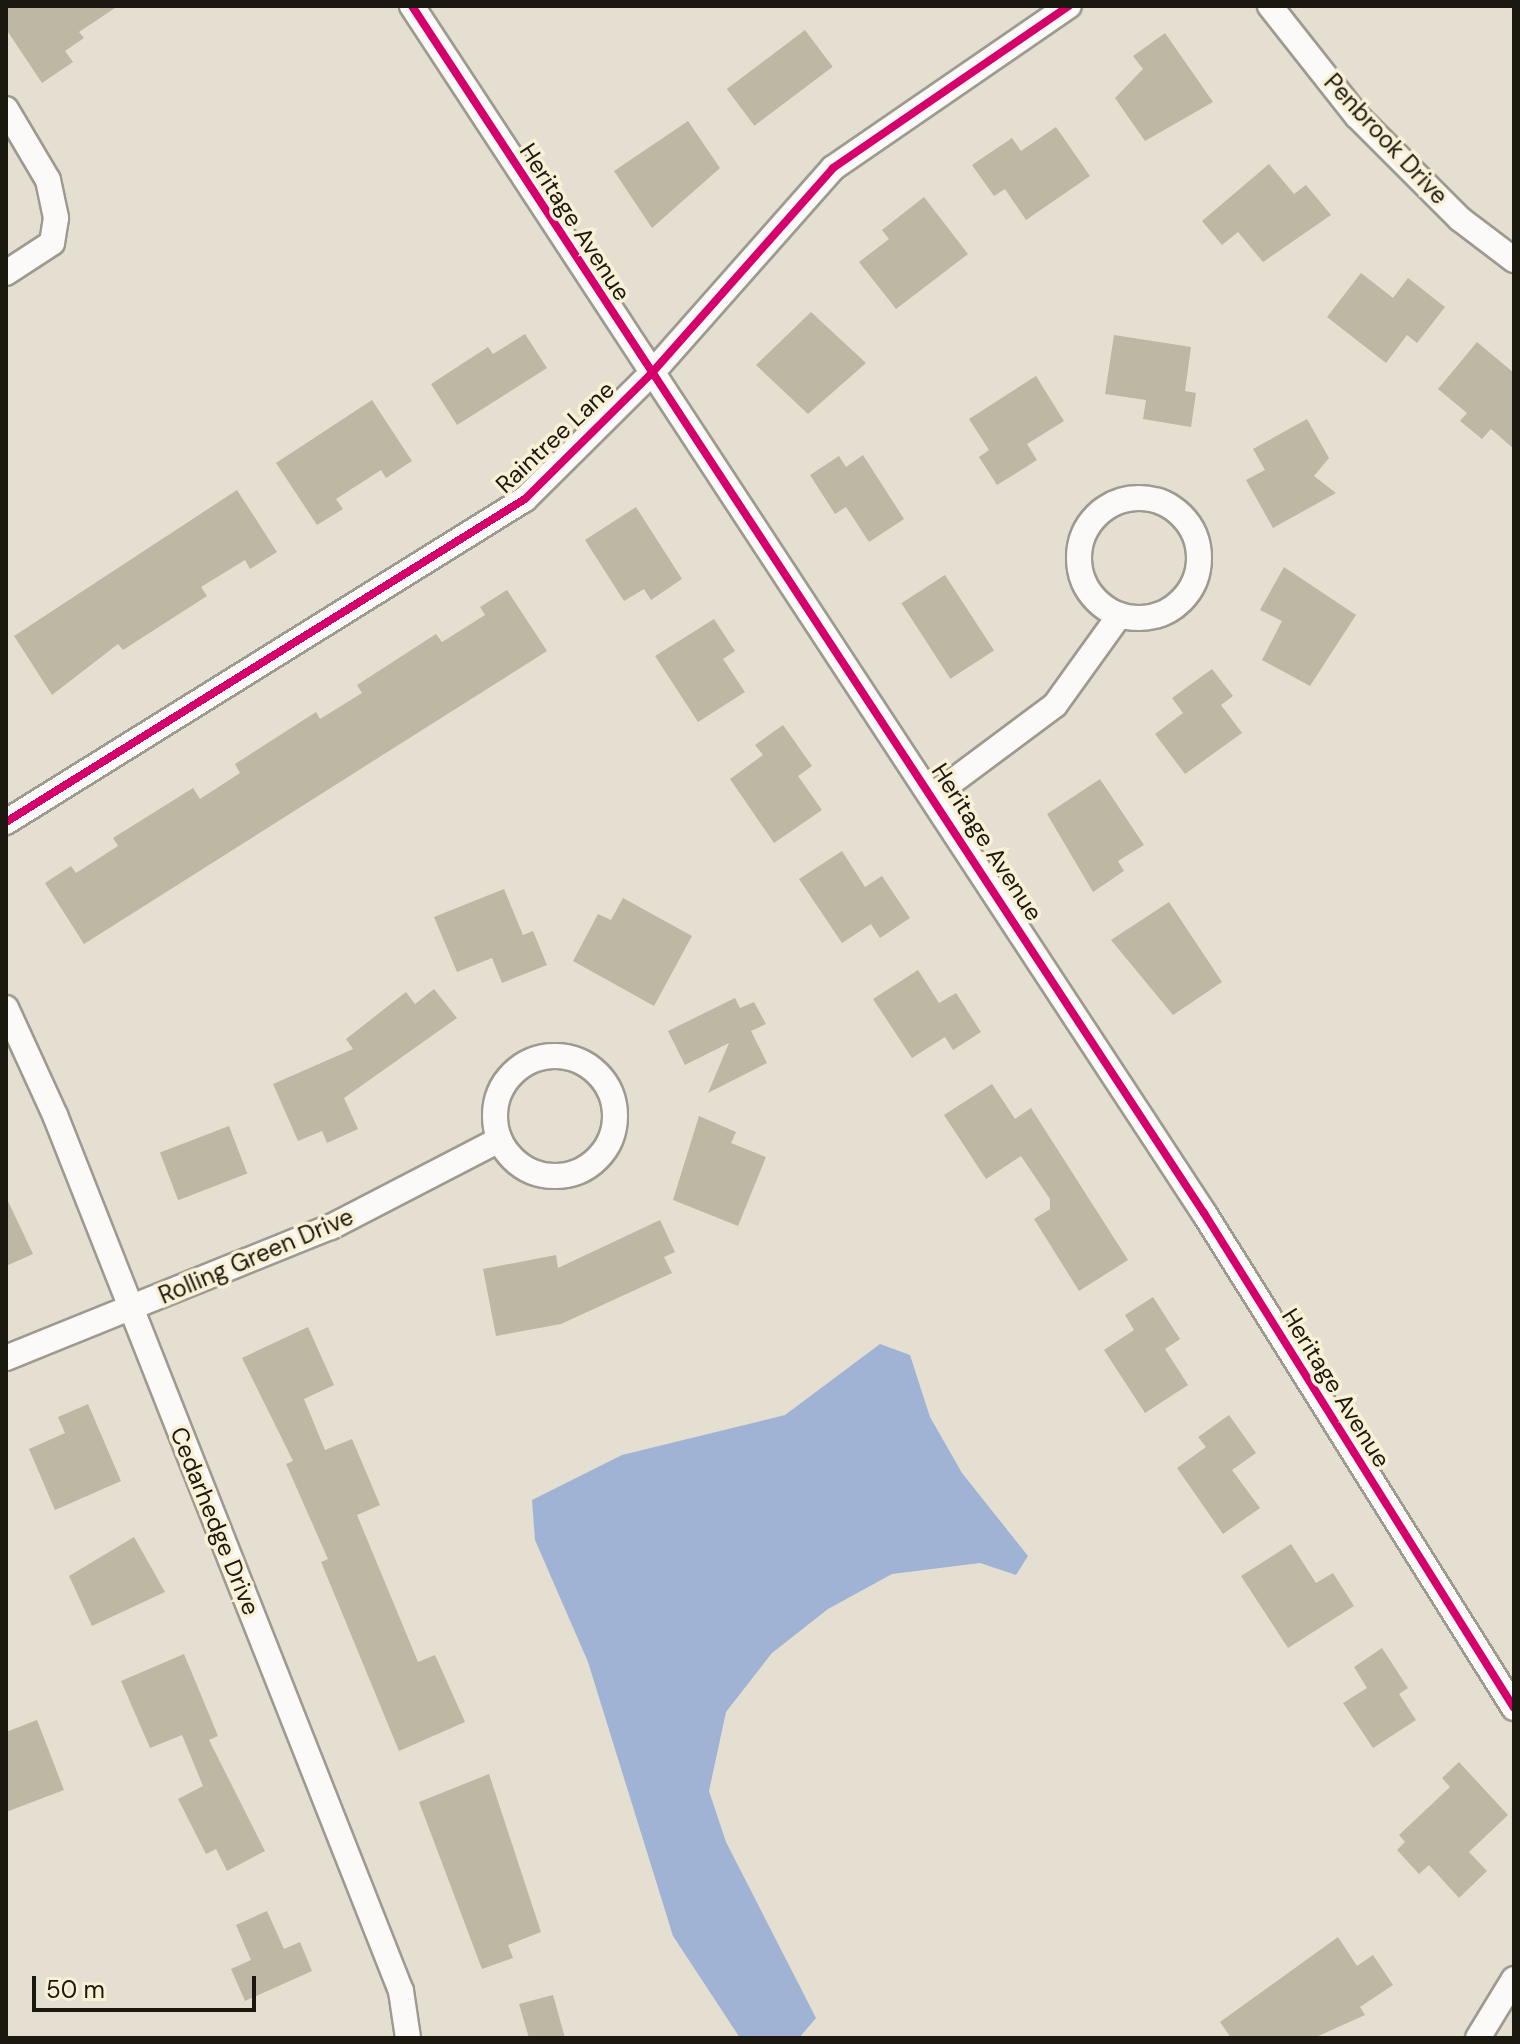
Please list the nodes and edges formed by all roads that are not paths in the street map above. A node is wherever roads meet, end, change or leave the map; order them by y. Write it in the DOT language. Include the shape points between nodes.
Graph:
graph roads {
  1 [pos="412,6"];
  2 [pos="1069,6"];
  3 [pos="1270,6"];
  4 [pos="6,109"];
  5 [pos="1514,260"];
  6 [pos="6,273"];
  7 [pos="650,375"];
  8 [pos="1119,616"];
  9 [pos="933,796"];
  10 [pos="6,822"];
  11 [pos="6,1008"];
  12 [pos="499,1140"];
  13 [pos="131,1308"];
  14 [pos="6,1358"];
  15 [pos="1514,1708"];
  16 [pos="1514,1979"];
  17 [pos="408,2038"];
  18 [pos="1478,2038"];
  1 -- 7 [label="street, Heritage Avenue"];
  2 -- 7 [label="street, Raintree Lane" via="833,168"];
  3 -- 5 [label="street, Penbrook Drive" via="1357,116 1460,219"];
  4 -- 6 [label="street" via="48,180 56,218 52,243"];
  7 -- 9 [label="street, Heritage Avenue"];
  7 -- 10 [label="street, Raintree Lane" via="525,499"];
  8 -- 8 [label="street" via="1166,612 1197,575 1196,537 1171,507 1153,499 1113,503 1082,541 1087,590"];
  8 -- 9 [label="street" via="1055,705"];
  9 -- 15 [label="street, Heritage Avenue"];
  11 -- 13 [label="street, Cedarhedge Drive"];
  12 -- 12 [label="street" via="510,1156 543,1176 581,1171 597,1160 615,1126 609,1088 579,1061 559,1056 521,1066 497,1099"];
  12 -- 13 [label="street, Rolling Green Drive" via="331,1227"];
  13 -- 14 [label="street, Rolling Green Drive"];
  13 -- 17 [label="street, Cedarhedge Drive" via="401,1991"];
  16 -- 18 [label="street"];
}
